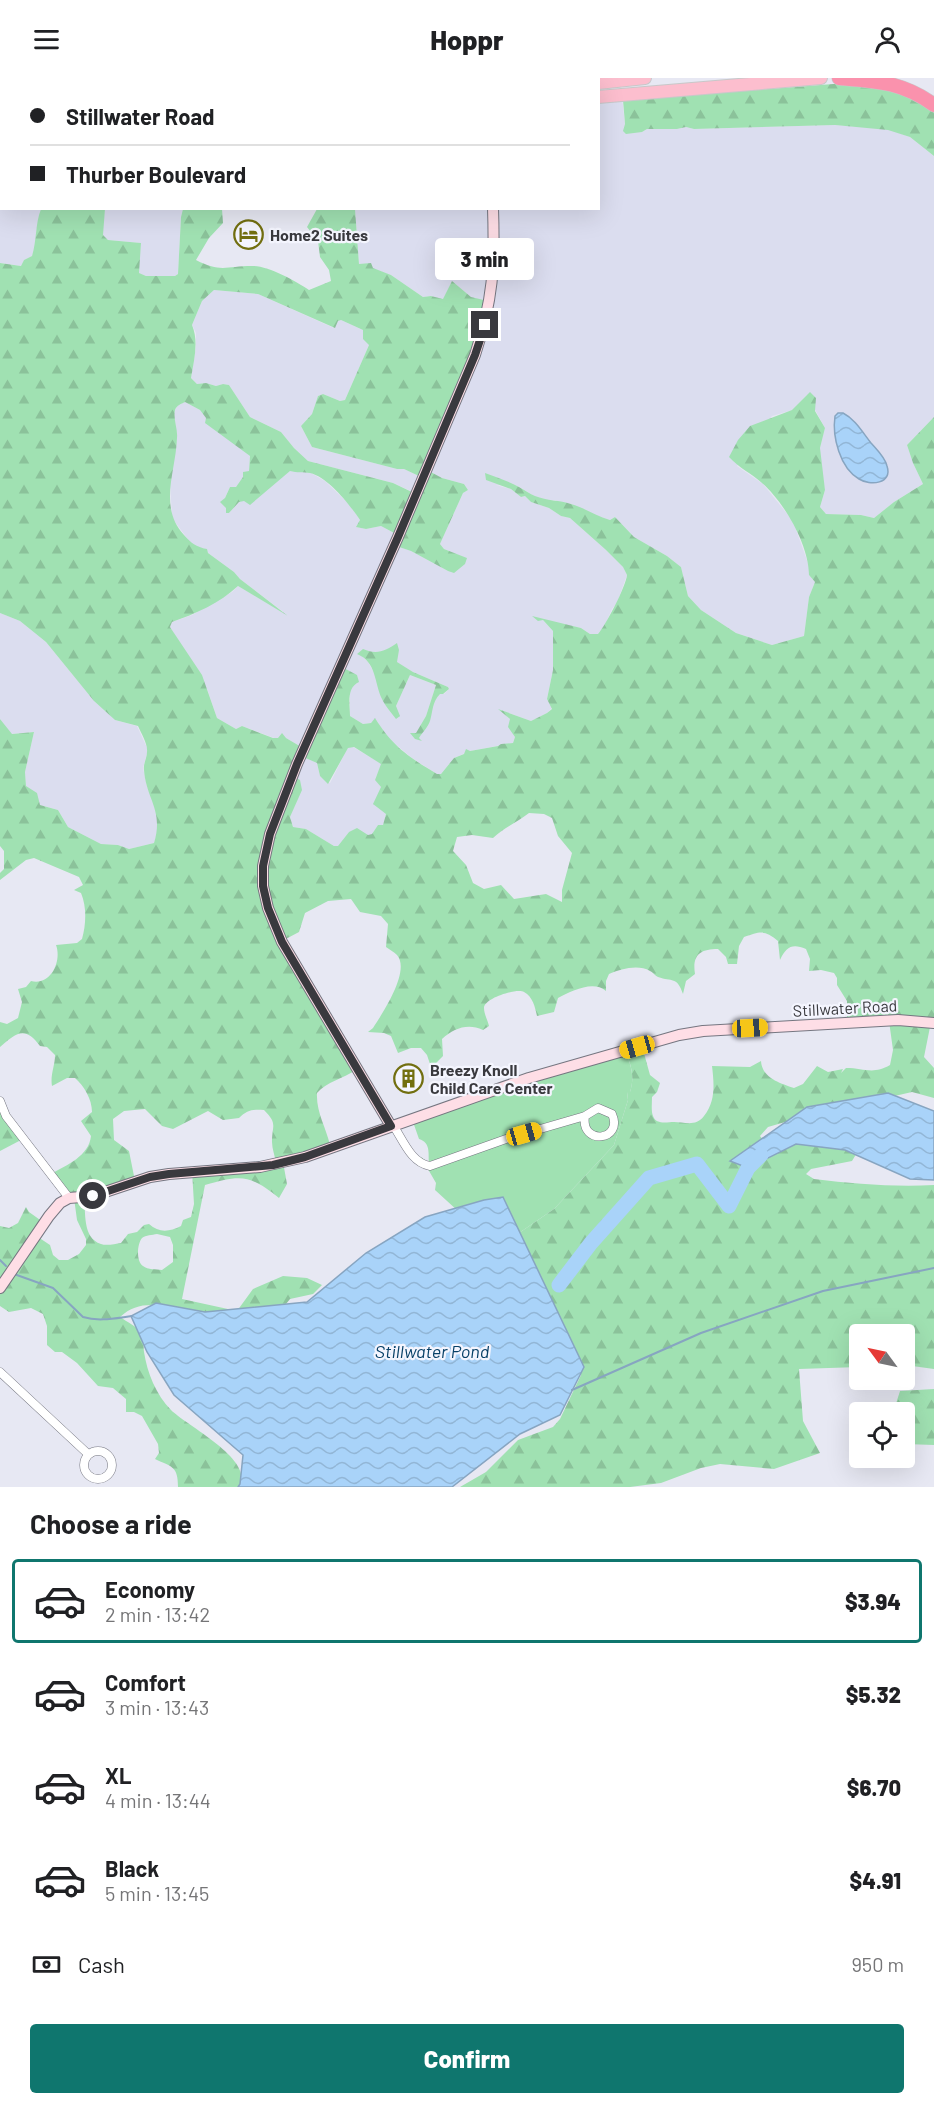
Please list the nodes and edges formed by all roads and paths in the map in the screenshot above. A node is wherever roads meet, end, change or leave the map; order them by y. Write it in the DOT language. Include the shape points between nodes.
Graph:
graph roads {
  1 [pos="645,78"];
  2 [pos="820,78"];
  3 [pos="838,78"];
  4 [pos="600,83"];
  5 [pos="600,97"];
  6 [pos="934,105"];
  7 [pos="493,210"];
  8 [pos="934,1023"];
  9 [pos="0,1101"];
  10 [pos="585,1116"];
  11 [pos="392,1126"];
  12 [pos="69,1198"];
  13 [pos="0,1288"];
  14 [pos="0,1372"];
  15 [pos="88,1454"];
  1 -- 4 [label="main road"];
  2 -- 5 [label="main road"];
  3 -- 6 [label="highway" via="896,85"];
  7 -- 11 [label="street" via="492,286 475,355 297,764 270,834 263,866 268,908 282,942"];
  8 -- 11 [label="street, Stillwater Road" via="898,1020 679,1035 529,1078"];
  9 -- 12 [label="street" via="6,1116"];
  10 -- 11 [label="street" via="430,1166 414,1158"];
  11 -- 12 [label="street, Stillwater Road" via="273,1165 150,1177 93,1196"];
  12 -- 13 [label="street" via="49,1216"];
  14 -- 15 [label="street"];
}
